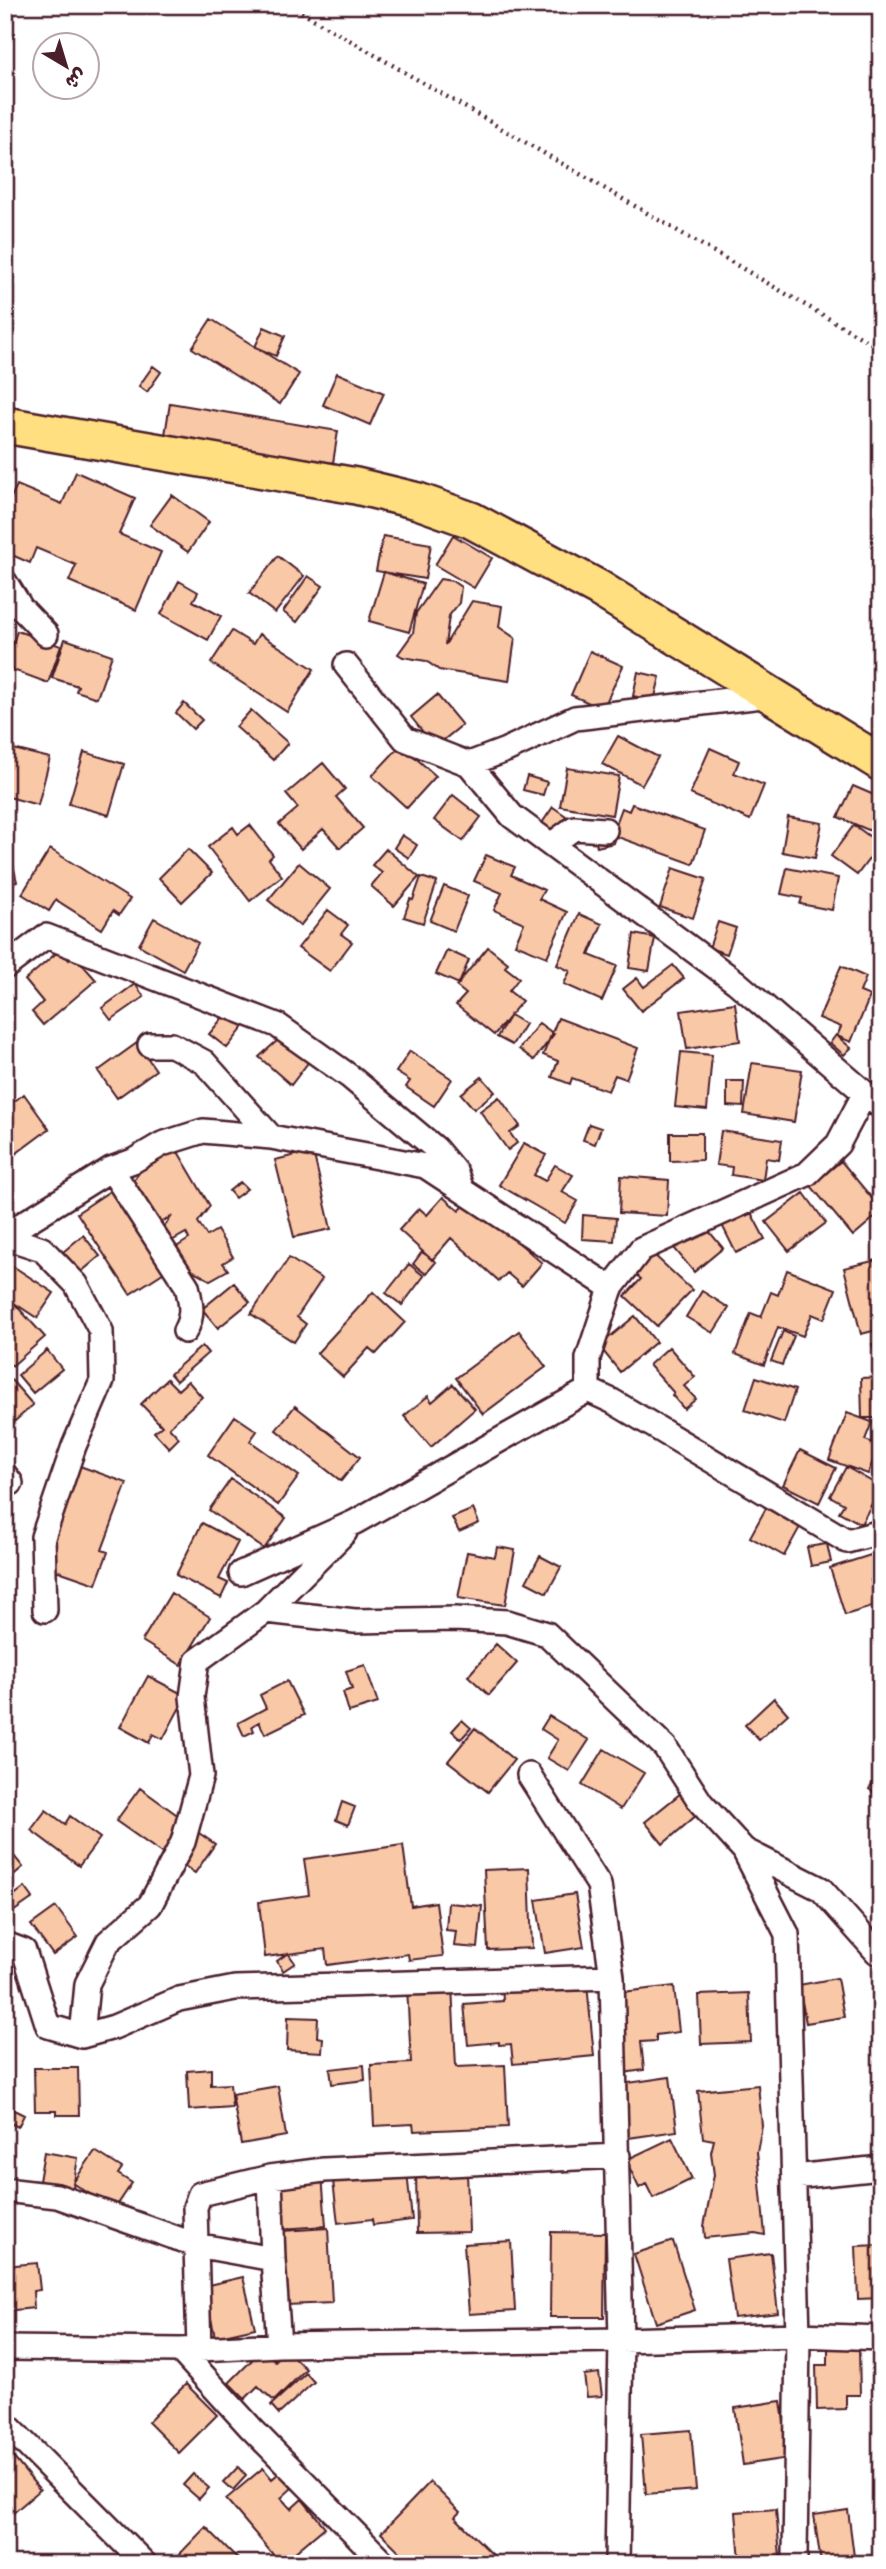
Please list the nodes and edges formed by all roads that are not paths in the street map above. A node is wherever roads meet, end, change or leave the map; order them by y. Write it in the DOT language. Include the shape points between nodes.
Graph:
graph roads {
  1 [pos="5,425"];
  2 [pos="5,582"];
  3 [pos="46,634"];
  4 [pos="346,665"];
  5 [pos="771,695"];
  6 [pos="881,763"];
  7 [pos="469,764"];
  8 [pos="605,830"];
  9 [pos="551,845"];
  10 [pos="5,967"];
  11 [pos="150,1045"];
  12 [pos="873,1100"];
  13 [pos="271,1137"];
  14 [pos="111,1169"];
  15 [pos="463,1190"];
  16 [pos="5,1236"];
  17 [pos="611,1288"];
  18 [pos="185,1331"];
  19 [pos="588,1390"];
  20 [pos="355,1522"];
  21 [pos="881,1532"];
  22 [pos="241,1573"];
  23 [pos="46,1610"];
  24 [pos="267,1611"];
  25 [pos="529,1776"];
  26 [pos="744,1850"];
  27 [pos="5,1944"];
  28 [pos="881,1952"];
  29 [pos="612,1977"];
  30 [pos="82,2036"];
  31 [pos="618,2156"];
  32 [pos="881,2168"];
  33 [pos="270,2177"];
  34 [pos="794,2177"];
  35 [pos="5,2190"];
  36 [pos="196,2245"];
  37 [pos="273,2259"];
  38 [pos="799,2335"];
  39 [pos="881,2338"];
  40 [pos="621,2340"];
  41 [pos="279,2344"];
  42 [pos="5,2348"];
  43 [pos="189,2350"];
  44 [pos="5,2423"];
  45 [pos="794,2557"];
  46 [pos="145,2564"];
  47 [pos="385,2564"];
  48 [pos="617,2564"];
  1 -- 5 [label="main road" via="356,486 418,501 471,520 598,588"];
  2 -- 3 [label="street" via="21,608"];
  4 -- 7 [label="street" via="405,738"];
  5 -- 6 [label="main road"];
  5 -- 7 [label="street" via="575,718"];
  7 -- 9 [label="street" via="512,816"];
  8 -- 9 [label="street" via="574,828"];
  9 -- 12 [label="street" via="736,982"];
  10 -- 15 [label="street" via="46,936 277,1025 349,1076 435,1148 456,1172"];
  11 -- 13 [label="street" via="172,1045 204,1062"];
  12 -- 17 [label="street" via="807,1174 642,1249"];
  13 -- 14 [label="street" via="203,1131 169,1141"];
  13 -- 15 [label="street" via="425,1166"];
  14 -- 16 [label="street"];
  14 -- 18 [label="street" via="187,1286 192,1307"];
  15 -- 17 [label="street"];
  16 -- 23 [label="street" via="42,1249 76,1284 101,1331 102,1381 43,1537"];
  17 -- 19 [label="street" via="588,1358"];
  19 -- 20 [label="street"];
  19 -- 21 [label="street" via="847,1541"];
  20 -- 22 [label="street"];
  20 -- 24 [label="street"];
  24 -- 26 [label="street" via="355,1621 507,1622 547,1633 665,1747 701,1803"];
  24 -- 30 [label="street" via="197,1661 192,1697 201,1776 183,1842 150,1905 108,1942 87,1984"];
  25 -- 29 [label="street" via="599,1885"];
  26 -- 28 [label="street" via="821,1889"];
  26 -- 34 [label="street" via="788,1934"];
  27 -- 30 [label="street" via="24,1951 48,2026"];
  29 -- 30 [label="street" via="235,1988 178,1999"];
  29 -- 31 [label="street"];
  31 -- 33 [label="street" via="324,2170"];
  31 -- 40 [label="street"];
  32 -- 34 [label="street"];
  33 -- 36 [label="street" via="200,2194 195,2207"];
  33 -- 37 [label="street"];
  34 -- 38 [label="street"];
  35 -- 36 [label="street" via="57,2196"];
  36 -- 37 [label="street"];
  36 -- 43 [label="street"];
  37 -- 41 [label="street"];
  38 -- 39 [label="street"];
  38 -- 40 [label="street"];
  38 -- 45 [label="street"];
  40 -- 41 [label="street"];
  40 -- 48 [label="street"];
  41 -- 43 [label="street"];
  42 -- 43 [label="street"];
  43 -- 47 [label="street" via="251,2428"];
  44 -- 46 [label="street"];
}
